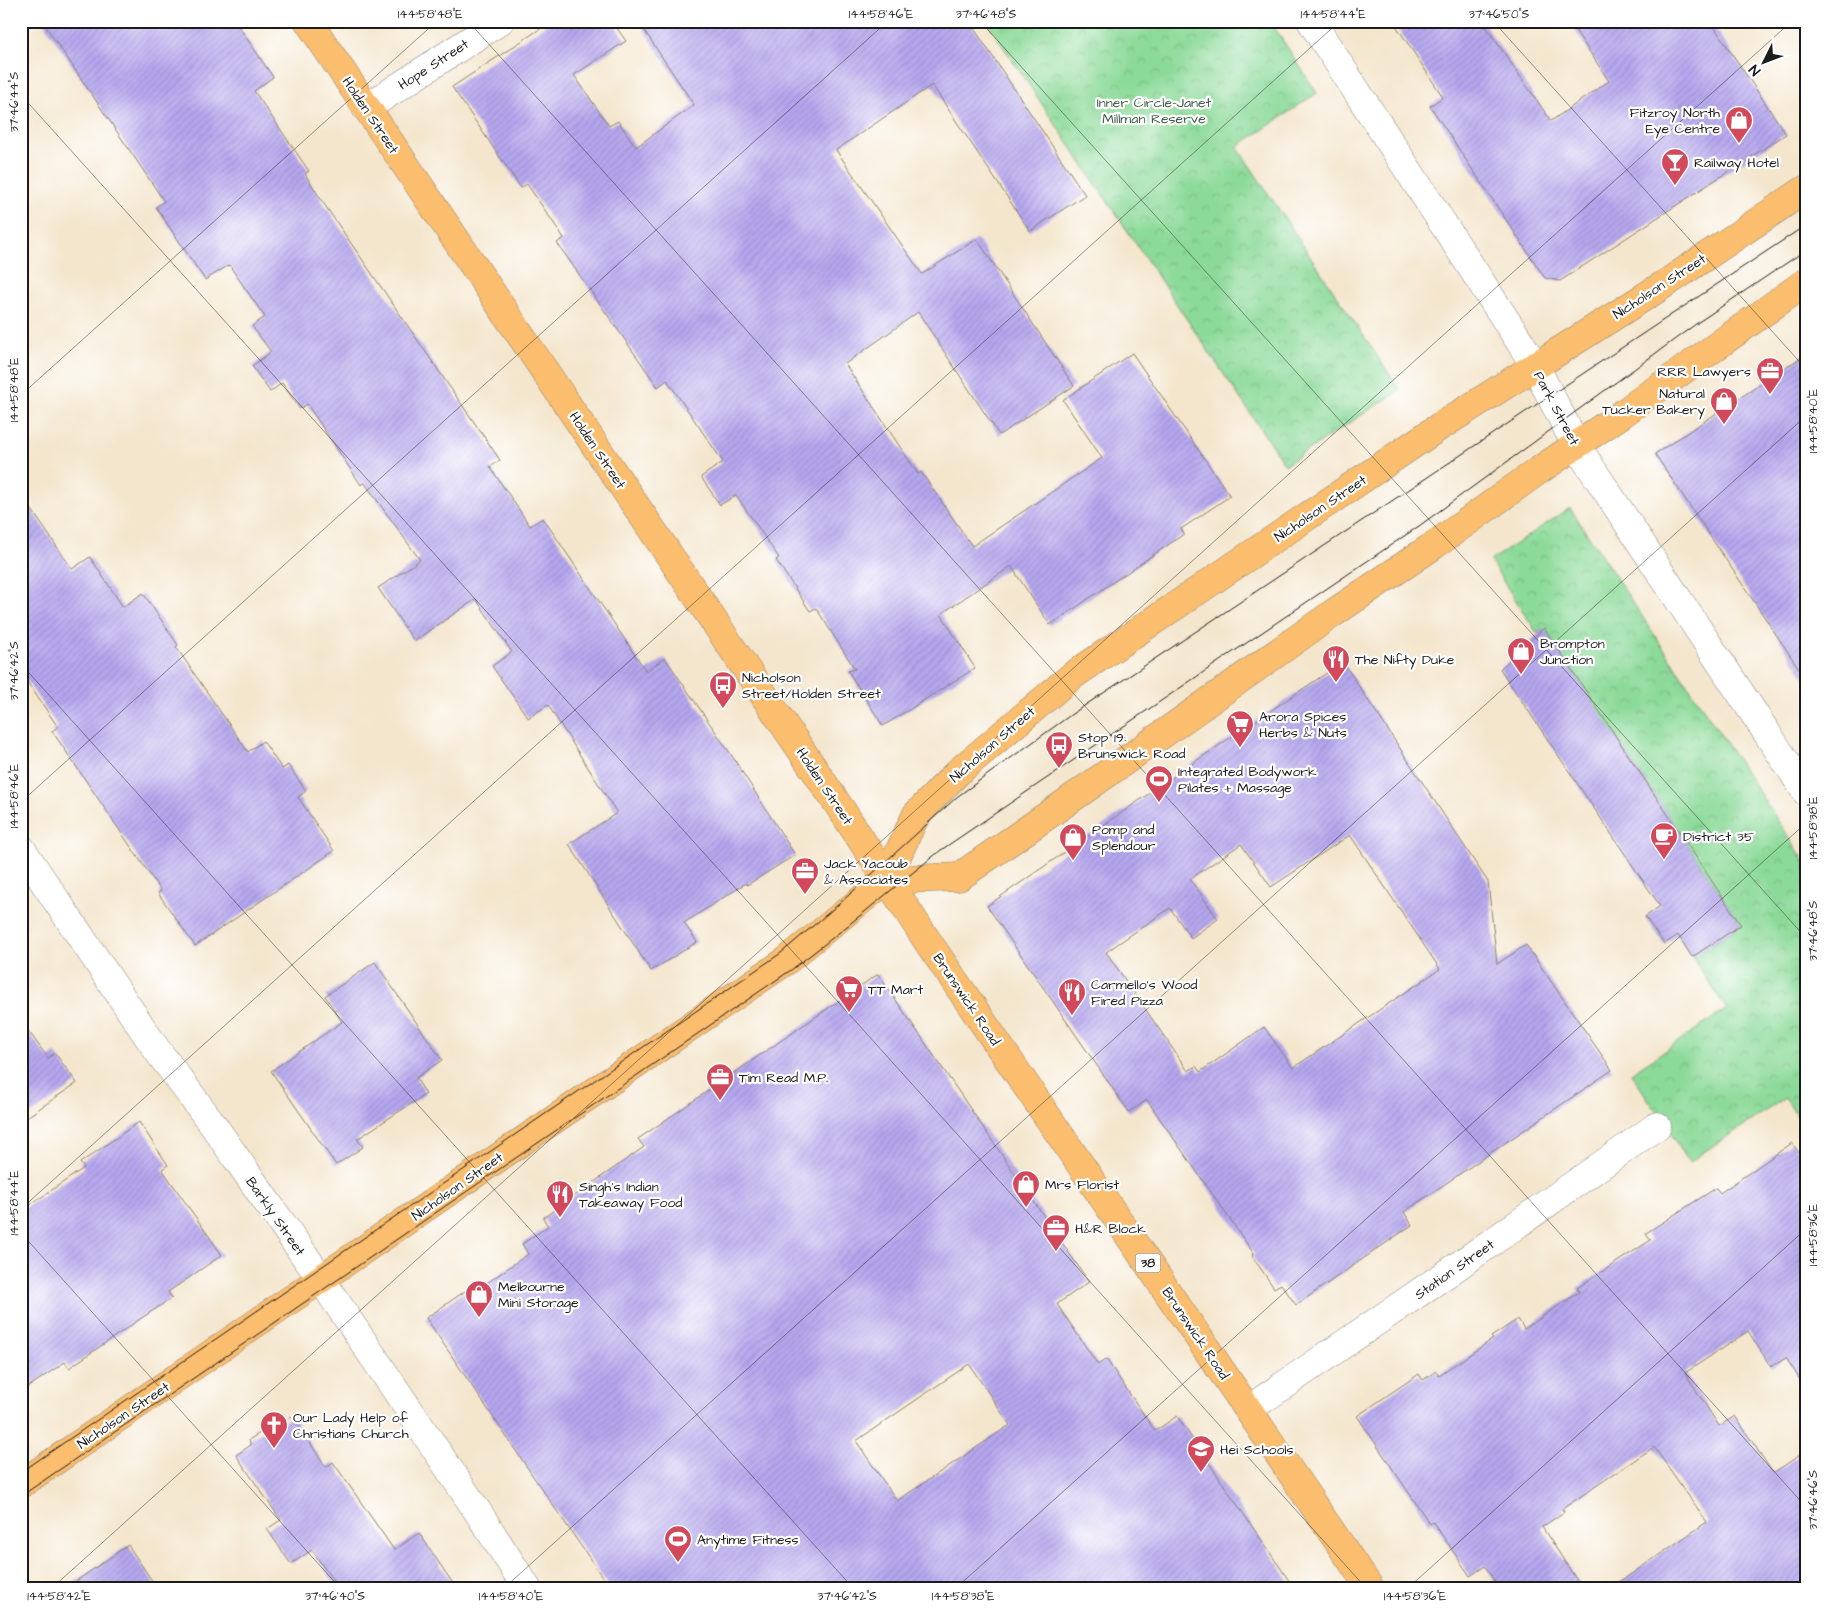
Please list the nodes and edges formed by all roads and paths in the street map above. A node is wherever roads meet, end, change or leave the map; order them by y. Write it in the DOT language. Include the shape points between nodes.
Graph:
graph roads {
  1 [pos="308,21"];
  2 [pos="500,21"];
  3 [pos="1311,21"];
  4 [pos="366,108"];
  5 [pos="1806,189"];
  6 [pos="1806,282"];
  7 [pos="1535,366"];
  8 [pos="1576,445"];
  9 [pos="1806,792"];
  10 [pos="21,848"];
  11 [pos="886,880"];
  12 [pos="1657,1126"];
  13 [pos="321,1280"];
  14 [pos="1249,1410"];
  15 [pos="21,1484"];
  16 [pos="527,1588"];
  17 [pos="1370,1588"];
  1 -- 4 [label="main road, Holden Street / 38"];
  2 -- 4 [label="street, Hope Street"];
  3 -- 7 [label="street, Park Street"];
  4 -- 11 [label="main road, Holden Street / 38"];
  5 -- 7 [label="main road, Nicholson Street"];
  6 -- 8 [label="main road"];
  7 -- 8 [label="street, Park Street"];
  7 -- 11 [label="main road, Nicholson Street" via="1439,427 1072,676 958,772 916,815"];
  8 -- 9 [label="street, Park Street"];
  8 -- 11 [label="main road" via="959,876"];
  10 -- 13 [label="street, Barkly Street" via="158,1050"];
  11 -- 13 [label="main road, Nicholson Street" via="786,961"];
  11 -- 14 [label="main road, Brunswick Road / 38"];
  12 -- 14 [label="street, Station Street"];
  13 -- 15 [label="main road, Nicholson Street"];
  13 -- 16 [label="street, Barkly Street"];
  14 -- 17 [label="main road, Brunswick Road / 38"];
}
